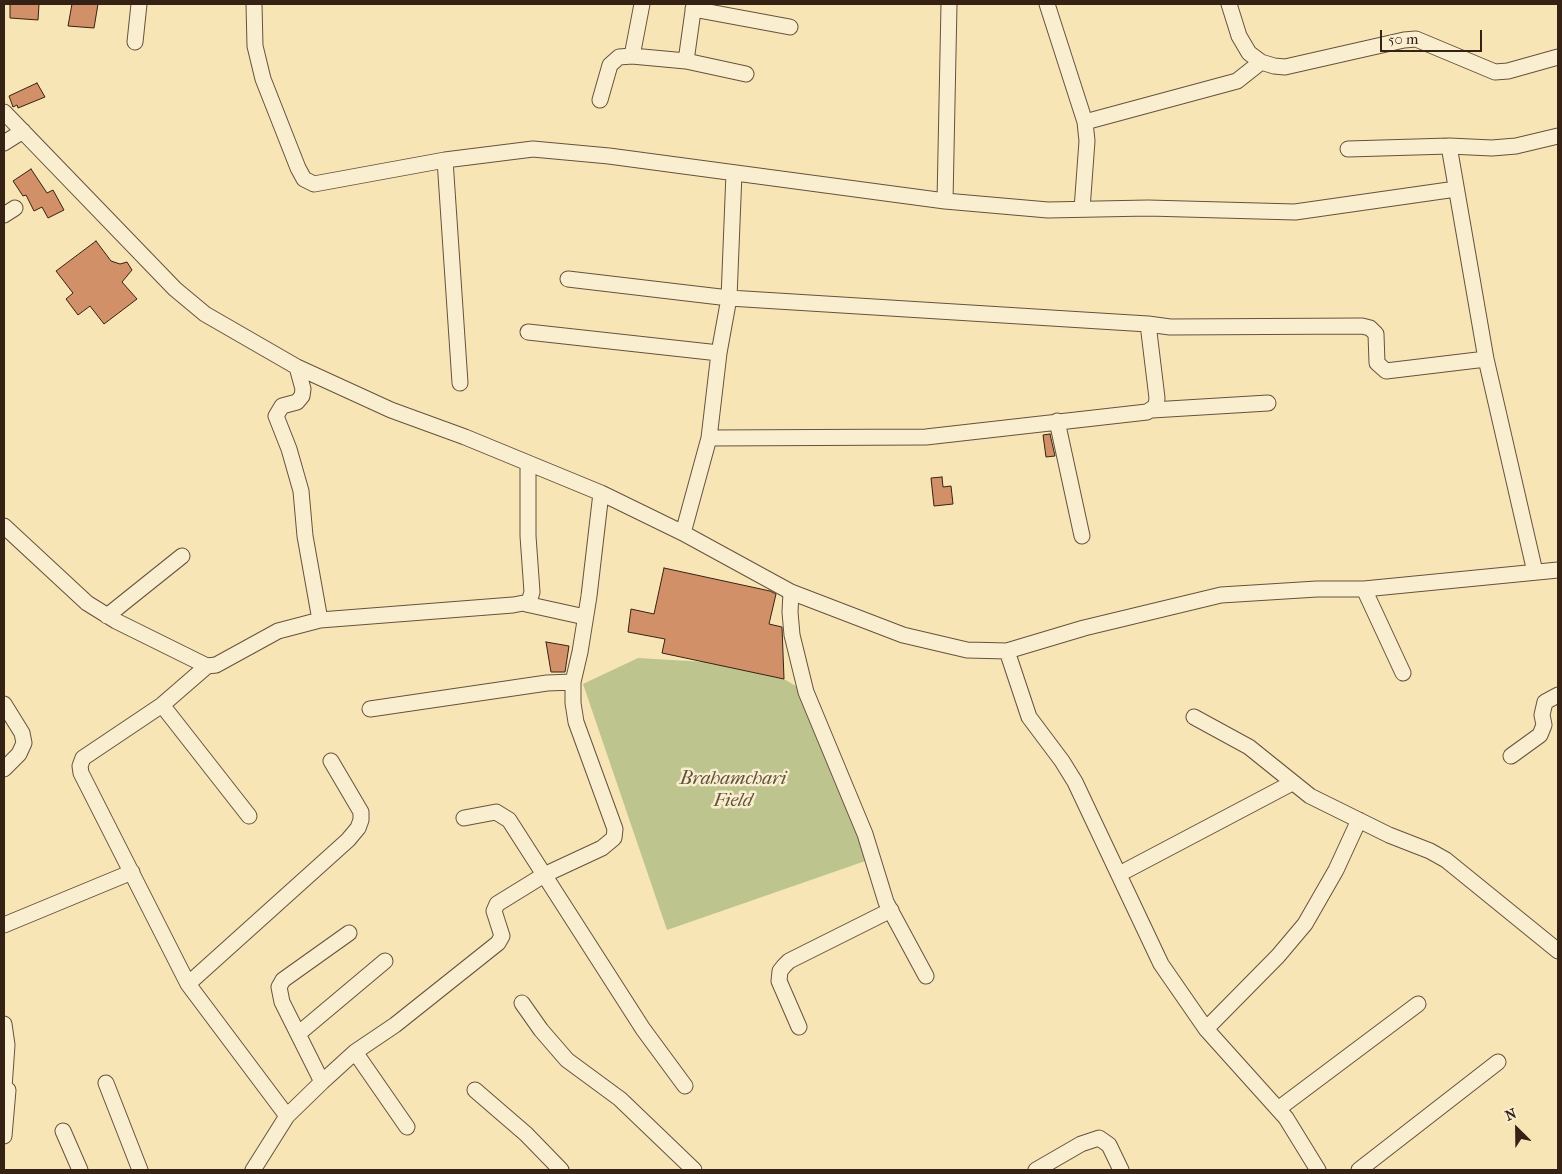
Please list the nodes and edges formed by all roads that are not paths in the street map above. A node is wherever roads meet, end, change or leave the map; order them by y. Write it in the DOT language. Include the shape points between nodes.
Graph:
graph roads {
  1 [pos="139,4"];
  2 [pos="254,4"];
  3 [pos="642,4"];
  4 [pos="950,4"];
  5 [pos="1047,4"];
  6 [pos="1229,4"];
  7 [pos="693,6"];
  8 [pos="790,27"];
  9 [pos="135,42"];
  10 [pos="632,56"];
  11 [pos="1558,57"];
  12 [pos="686,61"];
  13 [pos="1261,62"];
  14 [pos="746,74"];
  15 [pos="600,100"];
  16 [pos="4,112"];
  17 [pos="1085,122"];
  18 [pos="23,131"];
  19 [pos="1558,136"];
  20 [pos="4,143"];
  21 [pos="1449,146"];
  22 [pos="1348,149"];
  23 [pos="446,160"];
  24 [pos="734,173"];
  25 [pos="1456,189"];
  26 [pos="945,202"];
  27 [pos="1082,209"];
  28 [pos="568,279"];
  29 [pos="729,298"];
  30 [pos="1148,324"];
  31 [pos="528,332"];
  32 [pos="719,353"];
  33 [pos="1486,359"];
  34 [pos="297,366"];
  35 [pos="460,382"];
  36 [pos="1268,403"];
  37 [pos="1152,410"];
  38 [pos="1057,421"];
  39 [pos="709,438"];
  40 [pos="528,464"];
  41 [pos="601,494"];
  42 [pos="4,526"];
  43 [pos="683,533"];
  44 [pos="1082,536"];
  45 [pos="182,556"];
  46 [pos="1558,570"];
  47 [pos="1535,572"];
  48 [pos="1364,589"];
  49 [pos="791,592"];
  50 [pos="526,604"];
  51 [pos="107,616"];
  52 [pos="586,618"];
  53 [pos="320,620"];
  54 [pos="1007,651"];
  55 [pos="207,666"];
  56 [pos="1402,673"];
  57 [pos="573,682"];
  58 [pos="1558,695"];
  59 [pos="4,704"];
  60 [pos="162,705"];
  61 [pos="370,709"];
  62 [pos="1194,717"];
  63 [pos="1511,756"];
  64 [pos="331,761"];
  65 [pos="4,769"];
  66 [pos="1292,784"];
  67 [pos="249,816"];
  68 [pos="464,818"];
  69 [pos="1359,820"];
  70 [pos="1127,870"];
  71 [pos="132,872"];
  72 [pos="544,875"];
  73 [pos="891,910"];
  74 [pos="4,925"];
  75 [pos="348,933"];
  76 [pos="1558,951"];
  77 [pos="385,961"];
  78 [pos="926,976"];
  79 [pos="188,984"];
  80 [pos="522,1004"];
  81 [pos="1418,1004"];
  82 [pos="4,1024"];
  83 [pos="799,1027"];
  84 [pos="1206,1029"];
  85 [pos="298,1034"];
  86 [pos="356,1052"];
  87 [pos="1498,1062"];
  88 [pos="322,1082"];
  89 [pos="106,1083"];
  90 [pos="685,1086"];
  91 [pos="6,1089"];
  92 [pos="475,1090"];
  93 [pos="1278,1109"];
  94 [pos="287,1116"];
  95 [pos="407,1127"];
  96 [pos="63,1131"];
  97 [pos="4,1136"];
  98 [pos="80,1170"];
  99 [pos="140,1170"];
  100 [pos="252,1170"];
  101 [pos="561,1170"];
  102 [pos="694,1170"];
  103 [pos="1036,1170"];
  104 [pos="1121,1170"];
  105 [pos="1318,1170"];
  106 [pos="1360,1170"];
  1 -- 9 [label="street"];
  2 -- 23 [label="street" via="258,64 304,179 314,184 324,183"];
  3 -- 10 [label="street"];
  4 -- 26 [label="street"];
  5 -- 17 [label="street"];
  6 -- 13 [label="street" via="1239,36 1249,53"];
  7 -- 8 [label="street"];
  7 -- 12 [label="street"];
  10 -- 12 [label="street"];
  10 -- 15 [label="street" via="619,57 610,65"];
  11 -- 13 [label="street" via="1495,72 1416,39 1285,67"];
  12 -- 14 [label="street"];
  13 -- 17 [label="street" via="1236,80"];
  16 -- 18 [label="street"];
  17 -- 27 [label="street" via="1087,141"];
  18 -- 20 [label="street"];
  18 -- 34 [label="street" via="188,301"];
  19 -- 21 [label="street" via="1500,148"];
  21 -- 22 [label="street"];
  21 -- 25 [label="street"];
  23 -- 24 [label="street" via="533,149"];
  23 -- 35 [label="street"];
  24 -- 26 [label="street"];
  24 -- 29 [label="street"];
  25 -- 27 [label="street" via="1295,212"];
  25 -- 33 [label="street"];
  26 -- 27 [label="street" via="1048,210"];
  28 -- 29 [label="street"];
  29 -- 30 [label="street"];
  29 -- 32 [label="street"];
  30 -- 33 [label="street" via="1170,327 1362,326 1376,334 1377,363 1386,371"];
  30 -- 37 [label="street" via="1157,398"];
  31 -- 32 [label="street"];
  32 -- 39 [label="street"];
  33 -- 47 [label="street"];
  34 -- 40 [label="street" via="391,410"];
  34 -- 53 [label="street" via="304,389 302,396 297,402 282,406 276,416 301,491 305,536"];
  36 -- 37 [label="street"];
  37 -- 38 [label="street"];
  38 -- 39 [label="street" via="926,437"];
  38 -- 44 [label="street"];
  39 -- 43 [label="street"];
  40 -- 41 [label="street"];
  40 -- 50 [label="street" via="532,592"];
  41 -- 43 [label="street"];
  41 -- 52 [label="street"];
  42 -- 51 [label="street" via="70,590"];
  43 -- 49 [label="street"];
  45 -- 51 [label="street"];
  46 -- 47 [label="street"];
  47 -- 48 [label="street"];
  48 -- 54 [label="street" via="1220,595 1103,623"];
  48 -- 56 [label="street"];
  49 -- 54 [label="street" via="903,635 967,650"];
  49 -- 73 [label="street" via="792,636 806,692 865,834"];
  50 -- 52 [label="street"];
  50 -- 53 [label="street"];
  51 -- 55 [label="street"];
  52 -- 57 [label="street"];
  53 -- 55 [label="street" via="278,631"];
  54 -- 84 [label="street" via="1029,717 1075,782 1161,964"];
  55 -- 60 [label="street"];
  57 -- 61 [label="street"];
  57 -- 72 [label="street" via="576,722 616,834 602,848"];
  58 -- 63 [label="street" via="1545,702 1540,735"];
  59 -- 65 [label="street" via="22,733 24,743 19,754"];
  60 -- 67 [label="street"];
  60 -- 71 [label="street" via="83,758 80,766"];
  62 -- 66 [label="street" via="1250,747"];
  64 -- 79 [label="street" via="361,812 358,828"];
  66 -- 69 [label="street"];
  66 -- 70 [label="street"];
  68 -- 72 [label="street" via="496,812 503,814"];
  69 -- 76 [label="street" via="1446,860"];
  69 -- 84 [label="street" via="1336,870 1305,924"];
  71 -- 74 [label="street"];
  71 -- 79 [label="street"];
  72 -- 86 [label="street" via="495,907 502,936 498,943"];
  72 -- 90 [label="street" via="643,1029"];
  73 -- 78 [label="street"];
  73 -- 83 [label="street" via="789,961 780,971 779,981"];
  75 -- 85 [label="street" via="283,980 279,987 282,1002"];
  77 -- 85 [label="street"];
  79 -- 94 [label="street"];
  80 -- 102 [label="street" via="567,1060 620,1099"];
  81 -- 93 [label="street"];
  82 -- 91 [label="street"];
  84 -- 93 [label="street"];
  85 -- 88 [label="street"];
  86 -- 88 [label="street"];
  86 -- 95 [label="street"];
  87 -- 106 [label="street"];
  88 -- 94 [label="street"];
  89 -- 99 [label="street"];
  91 -- 97 [label="street"];
  92 -- 101 [label="street" via="526,1134"];
  93 -- 105 [label="street"];
  94 -- 100 [label="street"];
  96 -- 98 [label="street"];
  103 -- 104 [label="street" via="1081,1144 1099,1138 1109,1145"];
}
